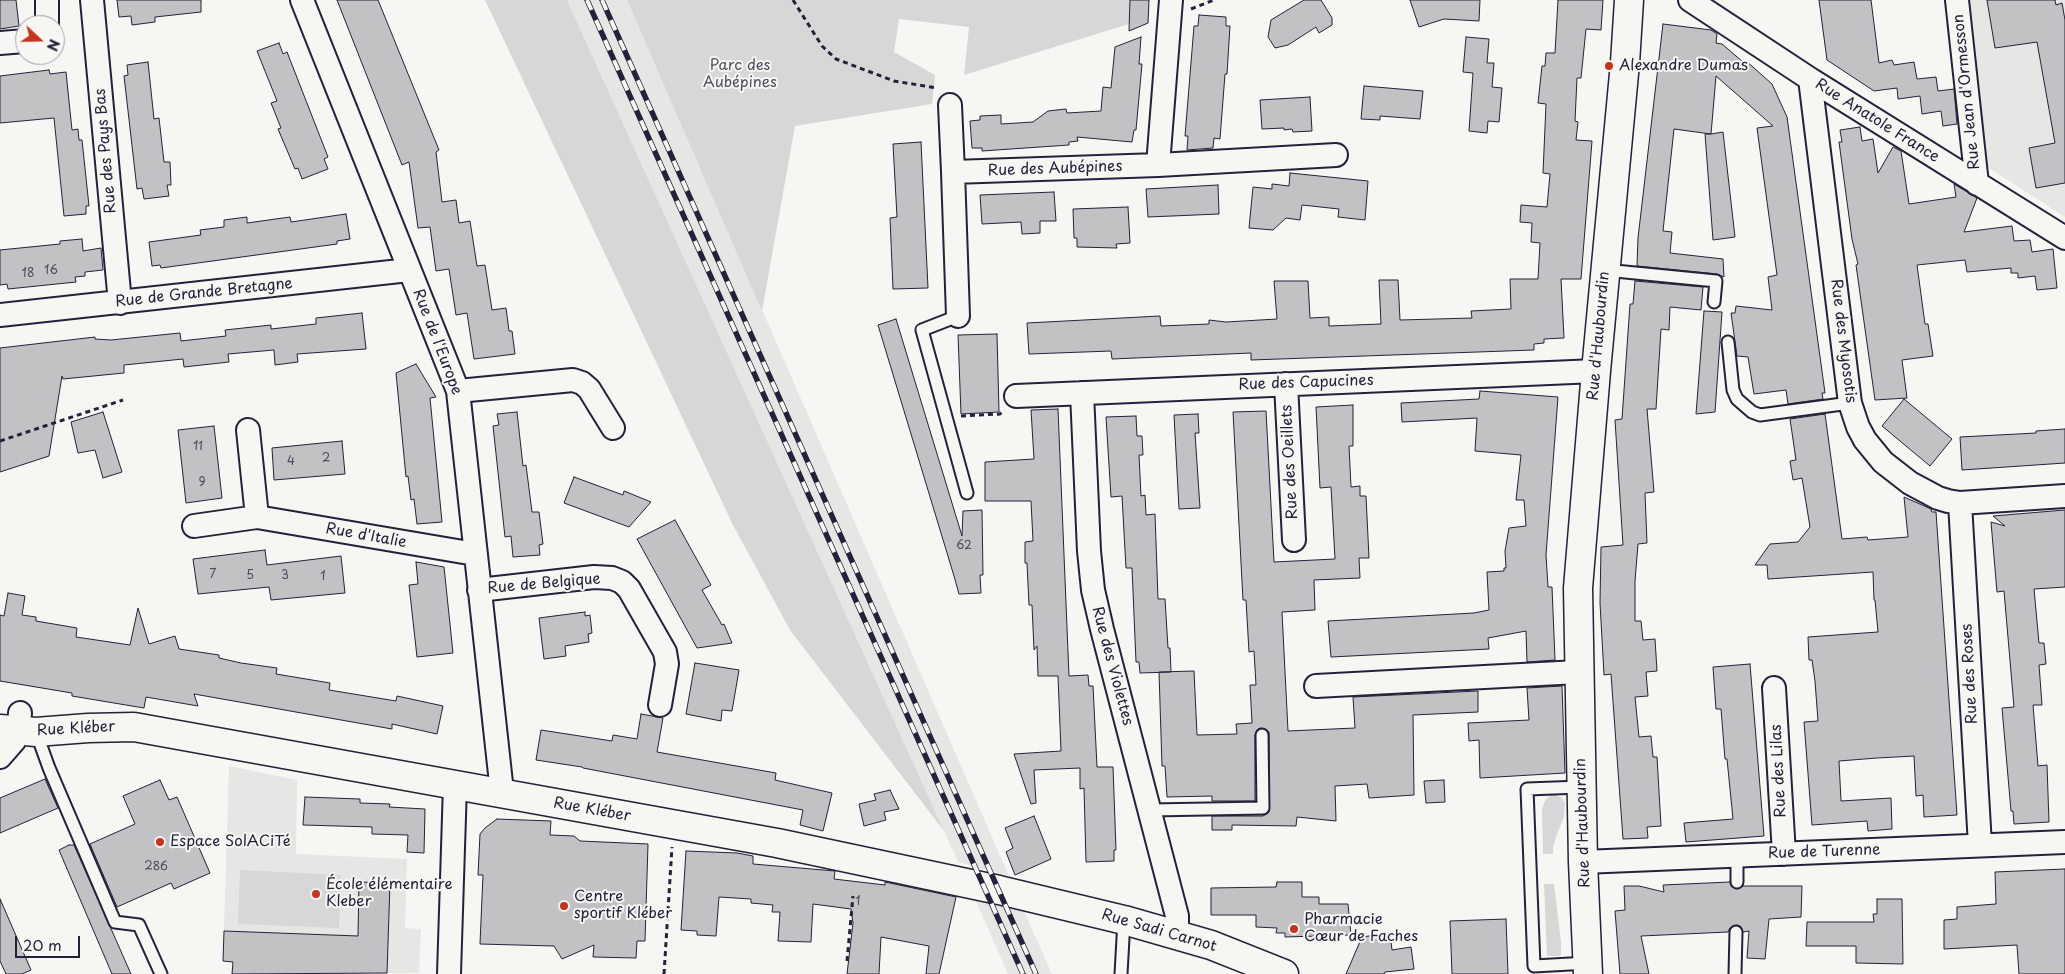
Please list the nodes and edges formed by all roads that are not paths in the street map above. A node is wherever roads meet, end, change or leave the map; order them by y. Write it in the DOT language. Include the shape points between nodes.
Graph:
graph roads {
  1 [pos="47,0"];
  2 [pos="92,0"];
  3 [pos="302,0"];
  4 [pos="1172,0"];
  5 [pos="1629,0"];
  6 [pos="1690,0"];
  7 [pos="1957,0"];
  8 [pos="47,15"];
  9 [pos="15,42"];
  10 [pos="0,43"];
  11 [pos="1810,79"];
  12 [pos="950,105"];
  13 [pos="1336,155"];
  14 [pos="1158,165"];
  15 [pos="953,172"];
  16 [pos="1977,184"];
  17 [pos="2065,238"];
  18 [pos="409,270"];
  19 [pos="1605,270"];
  20 [pos="1714,302"];
  21 [pos="120,303"];
  22 [pos="0,316"];
  23 [pos="958,316"];
  24 [pos="1728,342"];
  25 [pos="1596,371"];
  26 [pos="1286,384"];
  27 [pos="458,391"];
  28 [pos="1082,393"];
  29 [pos="1016,396"];
  30 [pos="1850,403"];
  31 [pos="613,428"];
  32 [pos="248,430"];
  33 [pos="967,493"];
  34 [pos="2065,496"];
  35 [pos="1960,503"];
  36 [pos="257,517"];
  37 [pos="194,526"];
  38 [pos="1294,540"];
  39 [pos="475,554"];
  40 [pos="479,590"];
  41 [pos="1578,672"];
  42 [pos="1316,686"];
  43 [pos="1774,688"];
  44 [pos="660,705"];
  45 [pos="15,723"];
  46 [pos="1262,734"];
  47 [pos="0,758"];
  48 [pos="456,785"];
  49 [pos="1581,787"];
  50 [pos="502,792"];
  51 [pos="1151,810"];
  52 [pos="2065,842"];
  53 [pos="1980,845"];
  54 [pos="1784,854"];
  55 [pos="1737,855"];
  56 [pos="1583,862"];
  57 [pos="1737,882"];
  58 [pos="1031,898"];
  59 [pos="1124,920"];
  60 [pos="1736,932"];
  61 [pos="1177,935"];
  62 [pos="1588,968"];
  63 [pos="161,974"];
  64 [pos="449,974"];
  65 [pos="1121,974"];
  66 [pos="1284,974"];
  67 [pos="1735,974"];
  1 -- 8 [label="street"];
  2 -- 21 [label="street, Rue des Pays Bas"];
  3 -- 18 [label="street, Rue de l'Europe"];
  4 -- 14 [label="street"];
  5 -- 19 [label="street, Rue d'Haubourdin"];
  6 -- 11 [label="street, Rue Anatole France"];
  7 -- 16 [label="street, Rue Jean d'Ormesson"];
  9 -- 10 [label="street"];
  11 -- 16 [label="street, Rue Anatole France"];
  11 -- 30 [label="street, Rue des Myosotis"];
  12 -- 15 [label="street"];
  13 -- 14 [label="street, Rue des Aubépines"];
  14 -- 15 [label="street, Rue des Aubépines"];
  15 -- 23 [label="street"];
  16 -- 17 [label="street, Rue Anatole France"];
  18 -- 21 [label="street, Rue de Grande Bretagne"];
  18 -- 27 [label="street, Rue de l'Europe"];
  19 -- 20 [label="lane" via="1716,281"];
  19 -- 25 [label="street, Rue d'Haubourdin"];
  21 -- 22 [label="street, Rue de Grande Bretagne"];
  23 -- 33 [label="lane" via="922,330"];
  24 -- 30 [label="lane" via="1733,390 1752,412 1760,415"];
  25 -- 26 [label="street, Rue des Capucines"];
  25 -- 41 [label="street, Rue d'Haubourdin" via="1579,566"];
  26 -- 28 [label="street, Rue des Capucines"];
  26 -- 38 [label="street, Rue des Oeillets"];
  27 -- 31 [label="street" via="573,380 589,389"];
  27 -- 39 [label="street, Rue de l'Europe"];
  28 -- 29 [label="street, Rue des Capucines"];
  28 -- 51 [label="street, Rue des Violettes" via="1093,590"];
  30 -- 35 [label="street, Rue des Myosotis" via="1865,440 1883,462 1923,491"];
  32 -- 36 [label="street"];
  34 -- 35 [label="street, Rue des Myosotis"];
  35 -- 53 [label="street, Rue des Roses"];
  36 -- 37 [label="street, Rue d'Italie"];
  36 -- 39 [label="street, Rue d'Italie"];
  39 -- 40 [label="street, Rue de l'Europe"];
  40 -- 44 [label="street, Rue de Belgique" via="594,577 622,582 665,652 667,664"];
  40 -- 50 [label="street, Rue de l'Europe"];
  41 -- 42 [label="street"];
  41 -- 49 [label="street, Rue d'Haubourdin"];
  43 -- 54 [label="street, Rue des Lilas"];
  45 -- 47 [label="street" via="14,741"];
  45 -- 48 [label="street, Rue Kléber" via="152,730"];
  45 -- 63 [label="lane" via="49,768 115,922 139,925"];
  46 -- 51 [label="lane" via="1263,808"];
  48 -- 50 [label="street, Rue Kléber"];
  48 -- 64 [label="street"];
  49 -- 56 [label="street, Rue d'Haubourdin"];
  49 -- 62 [label="lane" via="1527,789 1534,966"];
  50 -- 58 [label="street, Rue Kléber" via="857,858"];
  51 -- 61 [label="street, Rue des Violettes" via="1177,916"];
  52 -- 53 [label="street, Rue de Turenne"];
  53 -- 54 [label="street, Rue de Turenne"];
  54 -- 55 [label="street, Rue de Turenne"];
  55 -- 56 [label="street, Rue de Turenne"];
  55 -- 57 [label="lane"];
  56 -- 62 [label="street, Rue d'Haubourdin"];
  58 -- 59 [label="street, Rue Sadi Carnot"];
  59 -- 61 [label="street, Rue Sadi Carnot"];
  59 -- 65 [label="lane"];
  60 -- 67 [label="lane"];
  61 -- 66 [label="street, Rue Sadi Carnot"];
}
